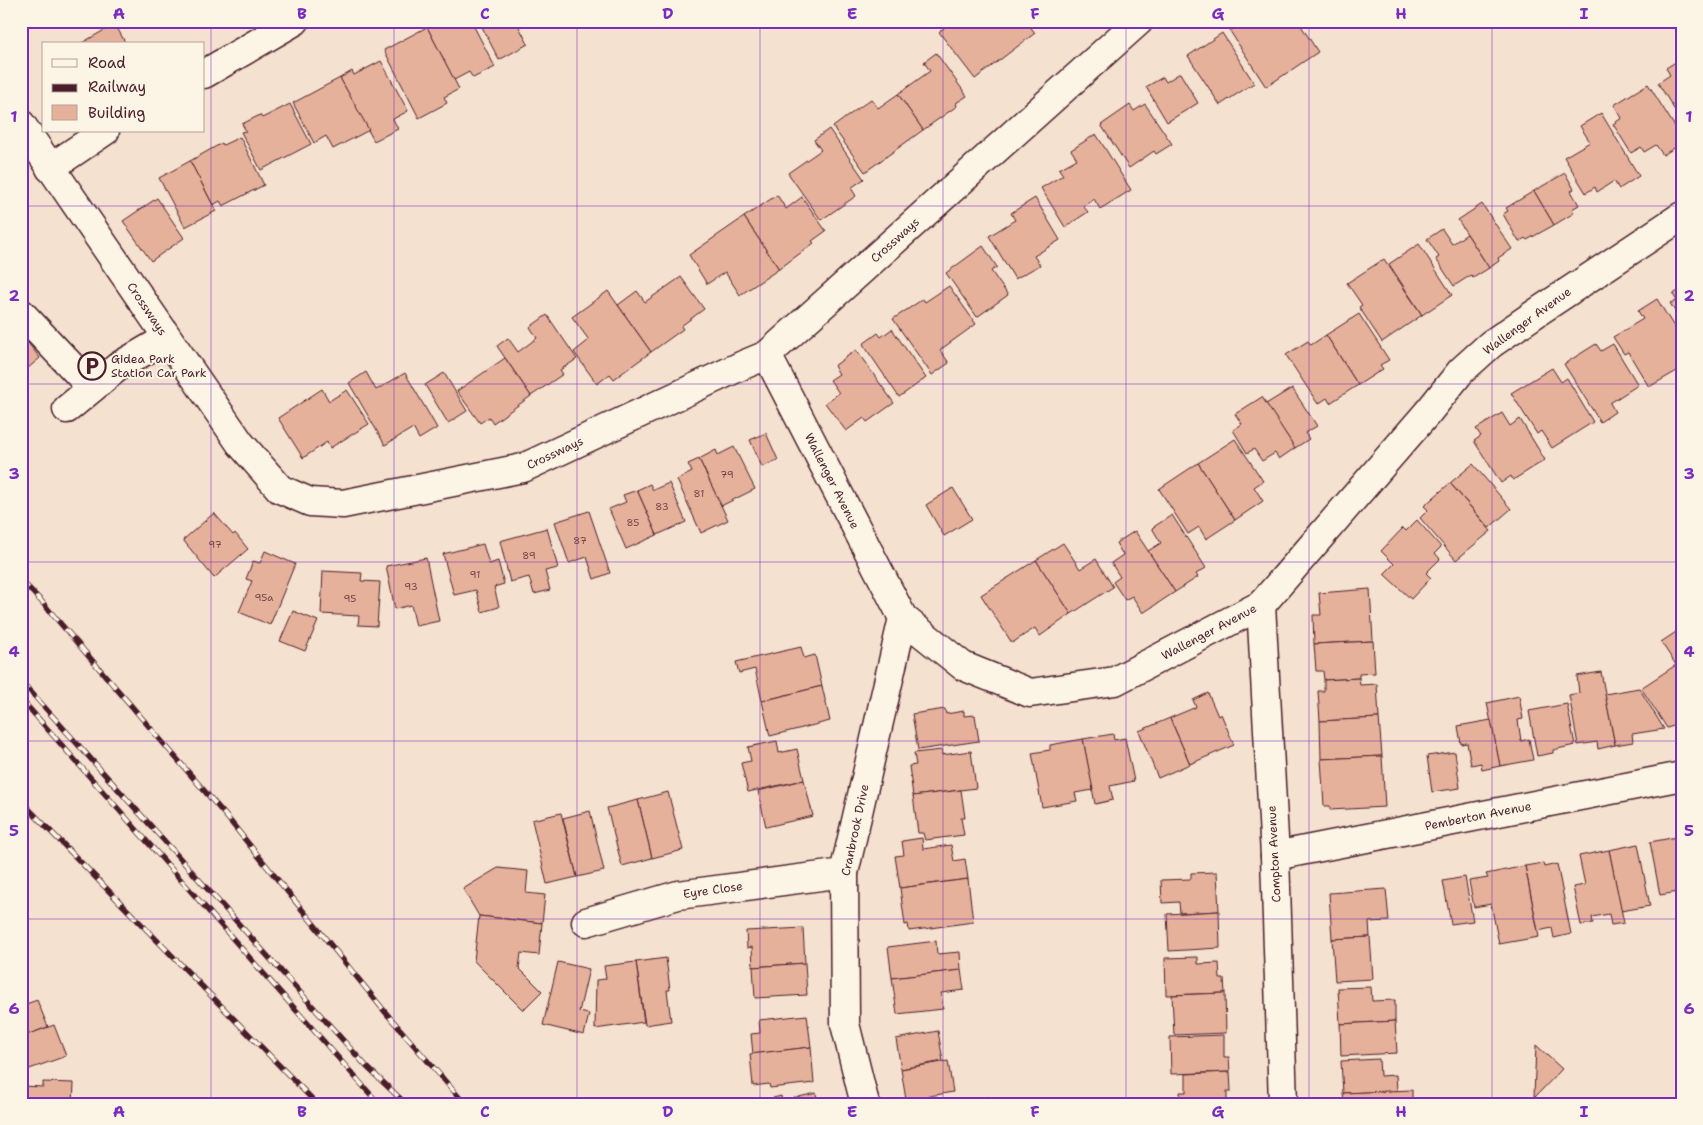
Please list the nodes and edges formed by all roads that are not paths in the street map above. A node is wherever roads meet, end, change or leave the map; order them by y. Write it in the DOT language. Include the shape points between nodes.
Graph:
graph roads {
  1 [pos="295,21"];
  2 [pos="1139,21"];
  3 [pos="205,73"];
  4 [pos="21,124"];
  5 [pos="104,132"];
  6 [pos="50,168"];
  7 [pos="1682,216"];
  8 [pos="21,313"];
  9 [pos="167,338"];
  10 [pos="767,355"];
  11 [pos="92,388"];
  12 [pos="67,409"];
  13 [pos="1261,605"];
  14 [pos="903,618"];
  15 [pos="1682,776"];
  16 [pos="1275,856"];
  17 [pos="844,873"];
  18 [pos="586,922"];
  19 [pos="864,1104"];
  20 [pos="1283,1104"];
  1 -- 3 [label="street"];
  2 -- 10 [label="street, Crossways"];
  4 -- 6 [label="street, Crossways"];
  5 -- 6 [label="street"];
  6 -- 9 [label="street, Crossways"];
  7 -- 13 [label="street, Wallenger Avenue" via="1521,323 1461,371"];
  8 -- 11 [label="street"];
  9 -- 10 [label="street, Crossways" via="240,443 280,490 310,502 343,504 523,468"];
  9 -- 11 [label="street" via="119,366"];
  10 -- 14 [label="street, Wallenger Avenue"];
  11 -- 12 [label="street"];
  13 -- 14 [label="street, Wallenger Avenue" via="1115,681 1030,692 963,666"];
  13 -- 16 [label="street, Compton Avenue"];
  14 -- 17 [label="street, Cranbrook Drive"];
  15 -- 16 [label="street, Pemberton Avenue"];
  16 -- 20 [label="street, Compton Avenue"];
  17 -- 18 [label="street, Eyre Close" via="678,894"];
  17 -- 19 [label="street, Cranbrook Drive" via="845,1024"];
}
